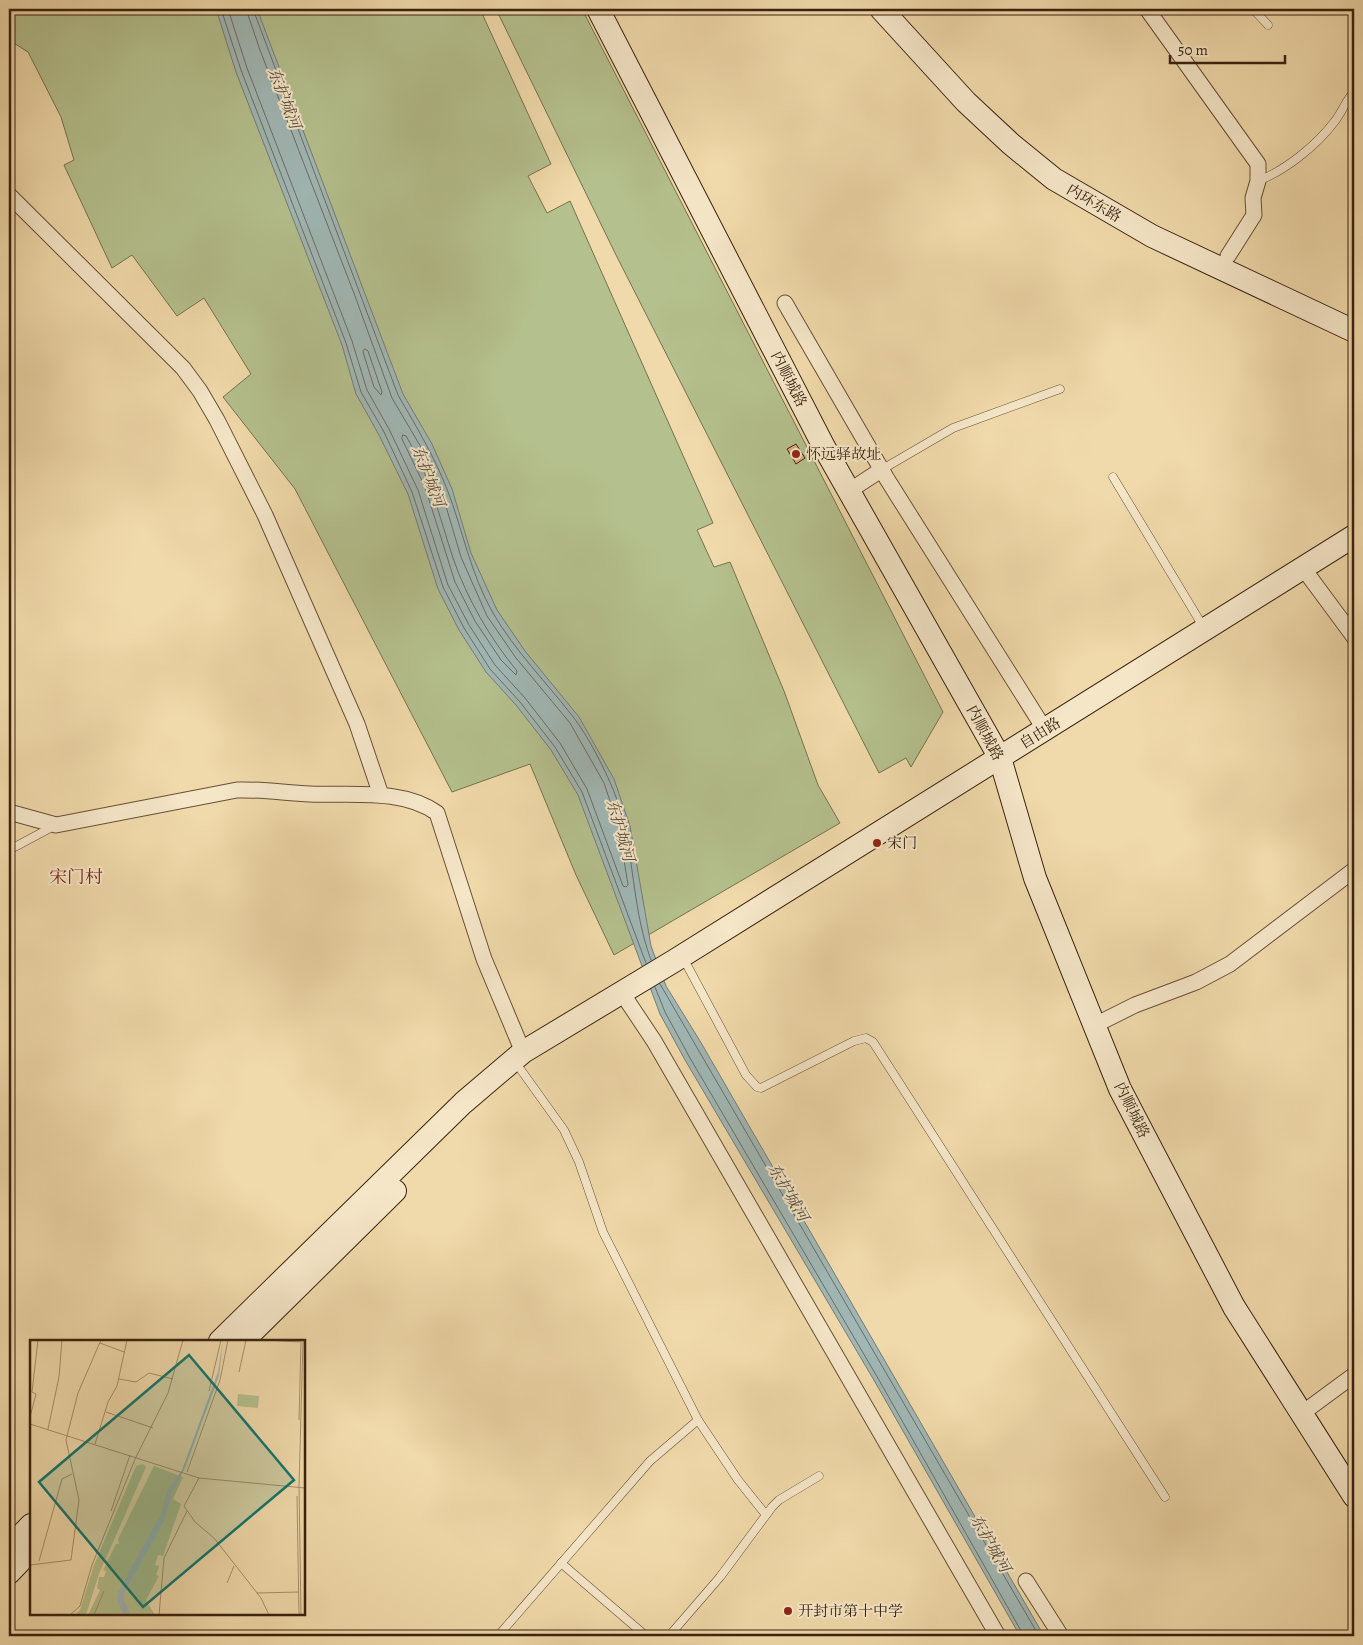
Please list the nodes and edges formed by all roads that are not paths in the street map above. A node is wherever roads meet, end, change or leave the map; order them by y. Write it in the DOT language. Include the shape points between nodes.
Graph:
graph roads {
  1 [pos="598,9"];
  2 [pos="881,9"];
  3 [pos="900,9"];
  4 [pos="1147,9"];
  5 [pos="1252,9"];
  6 [pos="1268,26"];
  7 [pos="1354,92"];
  8 [pos="1258,181"];
  9 [pos="9,195"];
  10 [pos="1228,256"];
  11 [pos="784,304"];
  12 [pos="1354,316"];
  13 [pos="1354,331"];
  14 [pos="1060,389"];
  15 [pos="881,470"];
  16 [pos="1113,477"];
  17 [pos="848,490"];
  18 [pos="1354,536"];
  19 [pos="1354,552"];
  20 [pos="1307,573"];
  21 [pos="1205,629"];
  22 [pos="1354,637"];
  23 [pos="1045,730"];
  24 [pos="1002,764"];
  25 [pos="381,795"];
  26 [pos="9,812"];
  27 [pos="56,825"];
  28 [pos="9,850"];
  29 [pos="1354,870"];
  30 [pos="680,967"];
  31 [pos="633,995"];
  32 [pos="1095,1025"];
  33 [pos="522,1061"];
  34 [pos="221,1340"];
  35 [pos="244,1340"];
  36 [pos="1354,1375"];
  37 [pos="1301,1414"];
  38 [pos="698,1420"];
  39 [pos="819,1476"];
  40 [pos="1165,1496"];
  41 [pos="1354,1496"];
  42 [pos="766,1515"];
  43 [pos="30,1526"];
  44 [pos="9,1548"];
  45 [pos="30,1551"];
  46 [pos="561,1563"];
  47 [pos="9,1573"];
  48 [pos="1026,1581"];
  49 [pos="498,1636"];
  50 [pos="646,1636"];
  51 [pos="669,1636"];
  52 [pos="998,1636"];
  53 [pos="1060,1636"];
  1 -- 17 [label="street, 内顺城路"];
  2 -- 13 [label="street, 内环东路" via="966,102 1054,179 1152,236"];
  3 -- 10 [label="street, 内环东路" via="976,92 1062,168 1158,223"];
  4 -- 8 [label="street" via="1258,164"];
  5 -- 6 [label="lane"];
  7 -- 8 [label="lane" via="1322,137 1274,175"];
  8 -- 10 [label="street" via="1253,198 1254,215"];
  9 -- 25 [label="street" via="183,368 200,391 265,515 357,724"];
  10 -- 12 [label="street, 内环东路"];
  11 -- 15 [label="street"];
  14 -- 15 [label="lane" via="953,428"];
  15 -- 17 [label="street"];
  15 -- 23 [label="street"];
  16 -- 21 [label="lane"];
  17 -- 24 [label="street, 内顺城路"];
  18 -- 20 [label="street, 自由路"];
  19 -- 20 [label="street, 自由路"];
  20 -- 21 [label="street, 自由路"];
  20 -- 22 [label="street"];
  20 -- 24 [label="street, 自由路"];
  21 -- 23 [label="street, 自由路"];
  23 -- 24 [label="street, 自由路"];
  24 -- 30 [label="street, 自由路"];
  24 -- 32 [label="street, 内顺城路" via="1035,878"];
  25 -- 27 [label="street" via="237,790"];
  25 -- 33 [label="street" via="424,804 437,813 484,959"];
  26 -- 27 [label="street"];
  27 -- 28 [label="lane"];
  29 -- 32 [label="street" via="1230,964"];
  30 -- 31 [label="street, 自由路"];
  30 -- 40 [label="lane" via="746,1075 757,1087 761,1088 854,1041 866,1038 873,1042"];
  31 -- 33 [label="street, 自由路"];
  31 -- 52 [label="street" via="654,1041"];
  32 -- 37 [label="street, 内顺城路" via="1120,1089 1234,1307"];
  33 -- 34 [label="street" via="463,1103"];
  33 -- 35 [label="street" via="504,1085"];
  33 -- 38 [label="lane" via="564,1130 603,1232"];
  36 -- 37 [label="street"];
  37 -- 41 [label="street, 内顺城路"];
  38 -- 42 [label="lane"];
  38 -- 46 [label="lane" via="650,1461"];
  39 -- 42 [label="lane" via="779,1500"];
  42 -- 51 [label="lane" via="720,1578"];
  43 -- 44 [label="street"];
  45 -- 47 [label="street"];
  46 -- 49 [label="lane"];
  46 -- 50 [label="lane"];
  48 -- 53 [label="street"];
}
